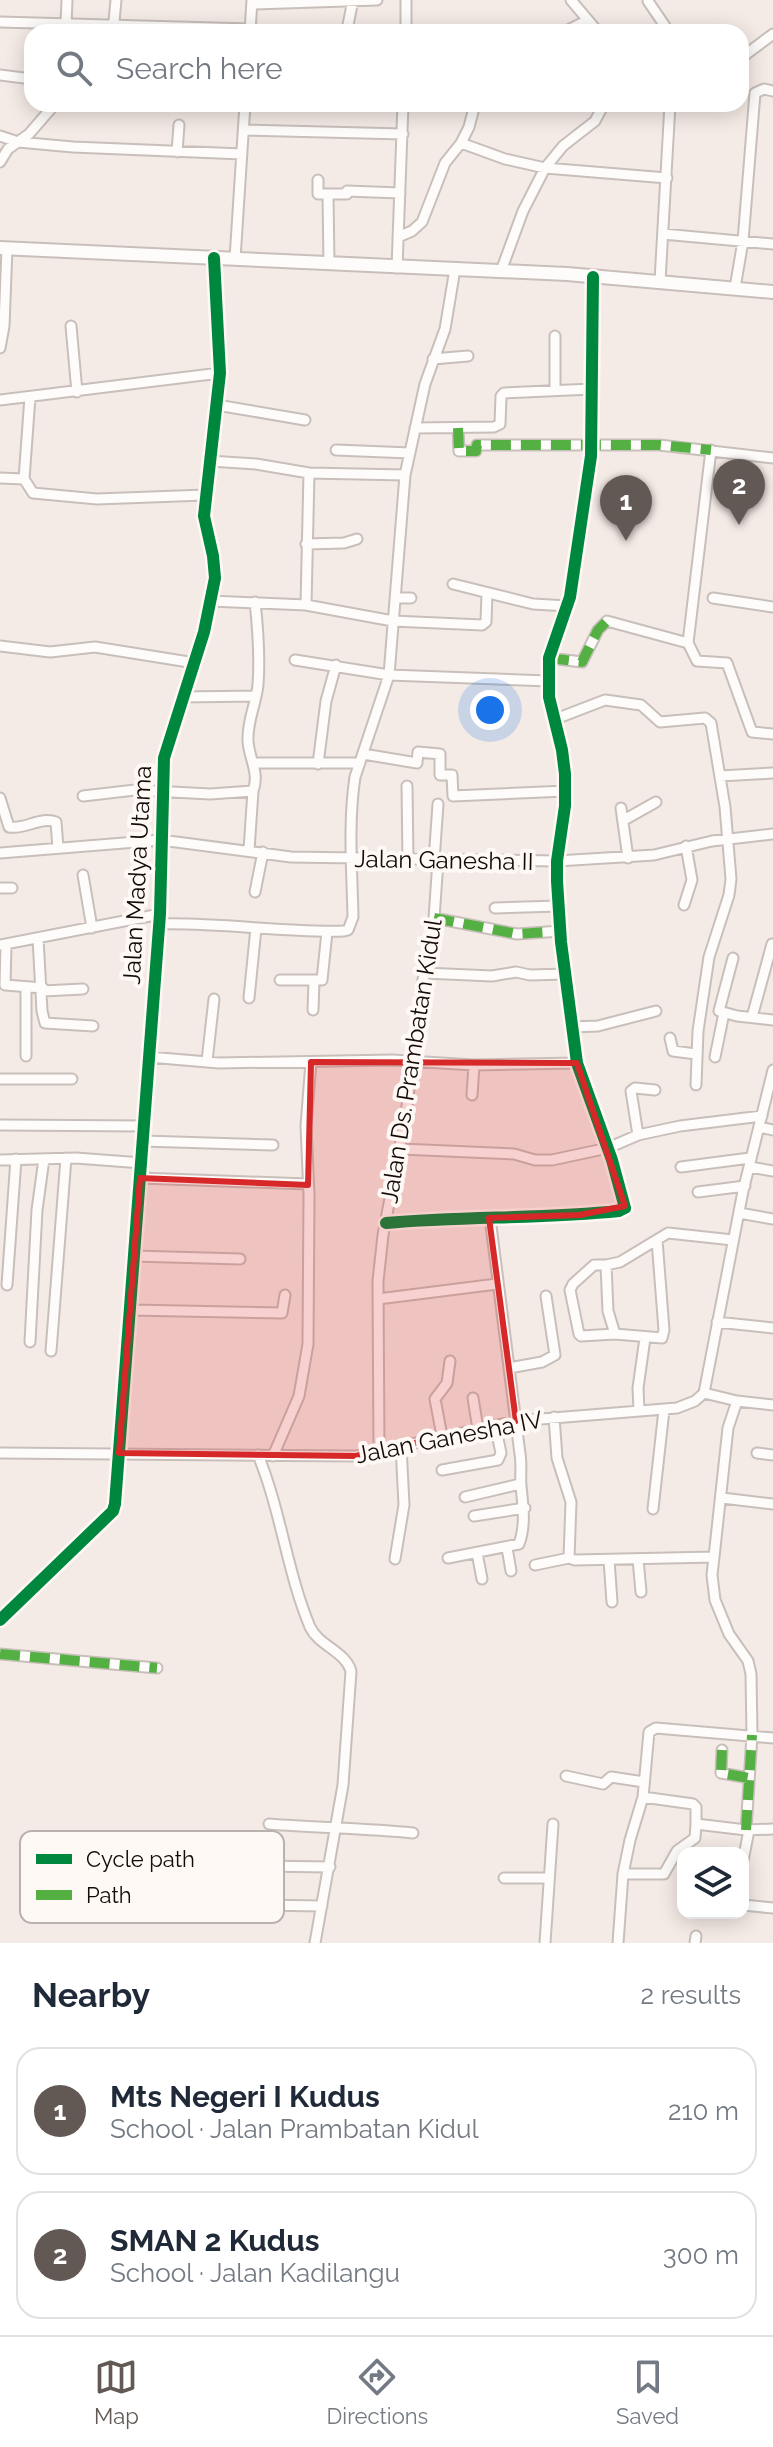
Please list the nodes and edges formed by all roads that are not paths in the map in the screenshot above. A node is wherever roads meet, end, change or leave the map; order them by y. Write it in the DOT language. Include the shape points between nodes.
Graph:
graph roads {
  1 [pos="67,0"];
  2 [pos="116,0"];
  3 [pos="353,0"];
  4 [pos="377,0"];
  5 [pos="406,0"];
  6 [pos="571,0"];
  7 [pos="648,1"];
  8 [pos="252,2"];
  9 [pos="588,20"];
  10 [pos="0,22"];
  11 [pos="66,24"];
  12 [pos="113,24"];
  13 [pos="250,24"];
  14 [pos="348,24"];
  15 [pos="406,24"];
  16 [pos="580,24"];
  17 [pos="591,24"];
  18 [pos="664,24"];
  19 [pos="773,34"];
  20 [pos="773,43"];
  21 [pos="759,45"];
  22 [pos="749,52"];
  23 [pos="0,75"];
  24 [pos="24,78"];
  25 [pos="773,91"];
  26 [pos="49,112"];
  27 [pos="245,112"];
  28 [pos="403,112"];
  29 [pos="472,112"];
  30 [pos="600,112"];
  31 [pos="670,112"];
  32 [pos="179,125"];
  33 [pos="244,130"];
  34 [pos="403,134"];
  35 [pos="0,136"];
  36 [pos="18,142"];
  37 [pos="461,143"];
  38 [pos="177,152"];
  39 [pos="242,154"];
  40 [pos="0,162"];
  41 [pos="545,168"];
  42 [pos="667,178"];
  43 [pos="318,180"];
  44 [pos="400,193"];
  45 [pos="328,194"];
  46 [pos="663,234"];
  47 [pos="398,237"];
  48 [pos="743,241"];
  49 [pos="773,244"];
  50 [pos="4,248"];
  51 [pos="214,258"];
  52 [pos="235,259"];
  53 [pos="329,264"];
  54 [pos="397,268"];
  55 [pos="455,269"];
  56 [pos="501,271"];
  57 [pos="593,277"];
  58 [pos="660,281"];
  59 [pos="735,288"];
  60 [pos="773,292"];
  61 [pos="71,326"];
  62 [pos="555,336"];
  63 [pos="0,348"];
  64 [pos="468,356"];
  65 [pos="433,359"];
  66 [pos="220,373"];
  67 [pos="592,389"];
  68 [pos="555,390"];
  69 [pos="77,392"];
  70 [pos="30,397"];
  71 [pos="0,400"];
  72 [pos="217,405"];
  73 [pos="305,420"];
  74 [pos="415,428"];
  75 [pos="458,428"];
  76 [pos="592,444"];
  77 [pos="336,450"];
  78 [pos="711,450"];
  79 [pos="410,453"];
  80 [pos="773,458"];
  81 [pos="210,461"];
  82 [pos="309,473"];
  83 [pos="405,475"];
  84 [pos="0,478"];
  85 [pos="24,479"];
  86 [pos="205,495"];
  87 [pos="357,539"];
  88 [pos="306,544"];
  89 [pos="453,584"];
  90 [pos="487,593"];
  91 [pos="396,598"];
  92 [pos="411,598"];
  93 [pos="713,598"];
  94 [pos="211,601"];
  95 [pos="255,602"];
  96 [pos="306,605"];
  97 [pos="568,606"];
  98 [pos="773,607"];
  99 [pos="393,621"];
  100 [pos="688,643"];
  101 [pos="0,646"];
  102 [pos="549,658"];
  103 [pos="295,660"];
  104 [pos="195,663"];
  105 [pos="336,665"];
  106 [pos="389,675"];
  107 [pos="549,681"];
  108 [pos="256,696"];
  109 [pos="182,697"];
  110 [pos="553,720"];
  111 [pos="773,734"];
  112 [pos="362,759"];
  113 [pos="254,763"];
  114 [pos="318,764"];
  115 [pos="773,773"];
  116 [pos="720,776"];
  117 [pos="407,786"];
  118 [pos="162,791"];
  119 [pos="253,791"];
  120 [pos="566,791"];
  121 [pos="83,796"];
  122 [pos="0,798"];
  123 [pos="656,802"];
  124 [pos="438,804"];
  125 [pos="621,808"];
  126 [pos="624,820"];
  127 [pos="773,834"];
  128 [pos="729,838"];
  129 [pos="161,840"];
  130 [pos="686,846"];
  131 [pos="58,848"];
  132 [pos="249,850"];
  133 [pos="263,852"];
  134 [pos="0,853"];
  135 [pos="350,858"];
  136 [pos="628,858"];
  137 [pos="408,860"];
  138 [pos="436,861"];
  139 [pos="557,861"];
  140 [pos="83,875"];
  141 [pos="0,888"];
  142 [pos="12,888"];
  143 [pos="255,892"];
  144 [pos="684,905"];
  145 [pos="559,906"];
  146 [pos="495,908"];
  147 [pos="434,918"];
  148 [pos="159,919"];
  149 [pos="92,928"];
  150 [pos="256,928"];
  151 [pos="561,931"];
  152 [pos="327,932"];
  153 [pos="38,938"];
  154 [pos="772,944"];
  155 [pos="3,945"];
  156 [pos="733,958"];
  157 [pos="424,973"];
  158 [pos="566,974"];
  159 [pos="280,980"];
  160 [pos="314,981"];
  161 [pos="26,987"];
  162 [pos="43,989"];
  163 [pos="83,989"];
  164 [pos="249,998"];
  165 [pos="214,999"];
  166 [pos="313,1010"];
  167 [pos="656,1011"];
  168 [pos="724,1013"];
  169 [pos="752,1017"];
  170 [pos="773,1020"];
  171 [pos="93,1026"];
  172 [pos="572,1027"];
  173 [pos="670,1038"];
  174 [pos="696,1054"];
  175 [pos="26,1056"];
  176 [pos="149,1057"];
  177 [pos="715,1057"];
  178 [pos="207,1061"];
  179 [pos="413,1061"];
  180 [pos="310,1062"];
  181 [pos="577,1063"];
  182 [pos="474,1065"];
  183 [pos="773,1070"];
  184 [pos="0,1079"];
  185 [pos="72,1079"];
  186 [pos="771,1084"];
  187 [pos="696,1085"];
  188 [pos="655,1090"];
  189 [pos="472,1095"];
  190 [pos="769,1102"];
  191 [pos="762,1116"];
  192 [pos="0,1125"];
  193 [pos="144,1126"];
  194 [pos="759,1127"];
  195 [pos="773,1130"];
  196 [pos="638,1135"];
  197 [pos="143,1141"];
  198 [pos="273,1145"];
  199 [pos="608,1148"];
  200 [pos="401,1149"];
  201 [pos="66,1158"];
  202 [pos="16,1159"];
  203 [pos="44,1159"];
  204 [pos="0,1160"];
  205 [pos="750,1162"];
  206 [pos="142,1163"];
  207 [pos="681,1167"];
  208 [pos="773,1171"];
  209 [pos="140,1178"];
  210 [pos="302,1184"];
  211 [pos="745,1186"];
  212 [pos="698,1192"];
  213 [pos="739,1213"];
  214 [pos="490,1218"];
  215 [pos="773,1219"];
  216 [pos="386,1223"];
  217 [pos="657,1240"];
  218 [pos="733,1240"];
  219 [pos="134,1256"];
  220 [pos="240,1259"];
  221 [pos="606,1265"];
  222 [pos="497,1284"];
  223 [pos="7,1285"];
  224 [pos="285,1295"];
  225 [pos="546,1296"];
  226 [pos="378,1299"];
  227 [pos="130,1310"];
  228 [pos="717,1322"];
  229 [pos="773,1328"];
  230 [pos="615,1334"];
  231 [pos="645,1338"];
  232 [pos="30,1342"];
  233 [pos="51,1351"];
  234 [pos="450,1361"];
  235 [pos="509,1368"];
  236 [pos="704,1393"];
  237 [pos="473,1398"];
  238 [pos="737,1401"];
  239 [pos="773,1405"];
  240 [pos="639,1410"];
  241 [pos="664,1410"];
  242 [pos="554,1417"];
  243 [pos="516,1421"];
  244 [pos="495,1425"];
  245 [pos="478,1429"];
  246 [pos="442,1436"];
  247 [pos="401,1446"];
  248 [pos="379,1451"];
  249 [pos="0,1453"];
  250 [pos="119,1453"];
  251 [pos="757,1453"];
  252 [pos="258,1455"];
  253 [pos="773,1455"];
  254 [pos="273,1456"];
  255 [pos="442,1470"];
  256 [pos="520,1484"];
  257 [pos="465,1497"];
  258 [pos="722,1498"];
  259 [pos="773,1504"];
  260 [pos="525,1508"];
  261 [pos="653,1509"];
  262 [pos="474,1516"];
  263 [pos="507,1548"];
  264 [pos="477,1553"];
  265 [pos="714,1557"];
  266 [pos="448,1558"];
  267 [pos="569,1558"];
  268 [pos="395,1559"];
  269 [pos="638,1559"];
  270 [pos="609,1560"];
  271 [pos="535,1565"];
  272 [pos="511,1571"];
  273 [pos="482,1579"];
  274 [pos="641,1592"];
  275 [pos="612,1602"];
  276 [pos="0,1620"];
  277 [pos="0,1654"];
  278 [pos="157,1668"];
  279 [pos="752,1735"];
  280 [pos="773,1738"];
  281 [pos="722,1750"];
  282 [pos="566,1776"];
  283 [pos="749,1778"];
  284 [pos="644,1782"];
  285 [pos="643,1797"];
  286 [pos="269,1824"];
  287 [pos="553,1824"];
  288 [pos="696,1824"];
  289 [pos="335,1829"];
  290 [pos="773,1829"];
  291 [pos="747,1830"];
  292 [pos="413,1833"];
  293 [pos="745,1847"];
  294 [pos="284,1866"];
  295 [pos="330,1867"];
  296 [pos="623,1874"];
  297 [pos="504,1878"];
  298 [pos="549,1878"];
  299 [pos="284,1905"];
  300 [pos="322,1906"];
  301 [pos="749,1906"];
  302 [pos="773,1908"];
  303 [pos="315,1943"];
  304 [pos="545,1943"];
  305 [pos="618,1943"];
  1 -- 11 [label="street"];
  2 -- 12 [label="street"];
  3 -- 4 [label="street"];
  3 -- 8 [label="street"];
  3 -- 14 [label="street"];
  5 -- 15 [label="street"];
  6 -- 9 [label="street"];
  7 -- 18 [label="street"];
  8 -- 13 [label="street"];
  9 -- 16 [label="street"];
  9 -- 17 [label="street"];
  10 -- 11 [label="street"];
  19 -- 21 [label="street"];
  20 -- 21 [label="street"];
  21 -- 22 [label="street"];
  23 -- 24 [label="street"];
  25 -- 48 [label="street" via="755,93"];
  26 -- 36 [label="street"];
  27 -- 33 [label="street"];
  28 -- 34 [label="street"];
  29 -- 37 [label="street"];
  30 -- 41 [label="street"];
  31 -- 42 [label="street"];
  32 -- 38 [label="street"];
  33 -- 34 [label="street"];
  33 -- 39 [label="street"];
  34 -- 44 [label="street"];
  35 -- 36 [label="street"];
  36 -- 38 [label="street"];
  36 -- 40 [label="street"];
  37 -- 41 [label="street"];
  37 -- 47 [label="street" via="445,163 422,222"];
  38 -- 39 [label="street"];
  39 -- 52 [label="street"];
  41 -- 42 [label="street"];
  41 -- 56 [label="street"];
  42 -- 46 [label="street"];
  43 -- 45 [label="street" via="317,192"];
  44 -- 45 [label="street"];
  44 -- 47 [label="street"];
  45 -- 53 [label="street"];
  46 -- 48 [label="street"];
  46 -- 58 [label="street"];
  47 -- 54 [label="street"];
  48 -- 49 [label="street"];
  48 -- 59 [label="street"];
  50 -- 51 [label="main road"];
  50 -- 63 [label="street"];
  51 -- 52 [label="main road"];
  51 -- 66 [label="street, Jalan Madya Utama"];
  52 -- 53 [label="main road"];
  53 -- 54 [label="main road"];
  54 -- 55 [label="main road"];
  55 -- 56 [label="main road"];
  55 -- 65 [label="street" via="448,317"];
  56 -- 57 [label="main road"];
  57 -- 58 [label="main road"];
  57 -- 67 [label="street"];
  58 -- 59 [label="main road"];
  59 -- 60 [label="main road"];
  61 -- 69 [label="street"];
  62 -- 68 [label="street"];
  64 -- 65 [label="street"];
  65 -- 74 [label="street"];
  66 -- 69 [label="street"];
  66 -- 72 [label="street, Jalan Madya Utama"];
  67 -- 68 [label="street"];
  67 -- 76 [label="street"];
  68 -- 75 [label="street" via="504,393 498,426"];
  69 -- 70 [label="street"];
  70 -- 71 [label="street"];
  70 -- 85 [label="street"];
  72 -- 73 [label="street"];
  72 -- 81 [label="street, Jalan Madya Utama"];
  74 -- 75 [label="street"];
  74 -- 79 [label="street"];
  75 -- 76 [label="street" via="459,451 476,451 477,445"];
  76 -- 78 [label="street"];
  76 -- 97 [label="street"];
  77 -- 79 [label="street"];
  78 -- 80 [label="street"];
  78 -- 100 [label="street"];
  79 -- 83 [label="street"];
  81 -- 82 [label="street"];
  81 -- 86 [label="street, Jalan Madya Utama"];
  82 -- 83 [label="street"];
  82 -- 88 [label="street"];
  83 -- 91 [label="street"];
  84 -- 85 [label="street"];
  85 -- 86 [label="street" via="33,493 51,497"];
  86 -- 94 [label="street, Jalan Madya Utama" via="214,565"];
  87 -- 88 [label="street"];
  88 -- 96 [label="street"];
  89 -- 90 [label="street"];
  90 -- 97 [label="street"];
  90 -- 99 [label="street" via="482,625"];
  91 -- 92 [label="street"];
  91 -- 99 [label="street"];
  93 -- 98 [label="street"];
  94 -- 95 [label="street"];
  94 -- 104 [label="street, Jalan Madya Utama"];
  95 -- 96 [label="street"];
  95 -- 108 [label="street"];
  96 -- 99 [label="street"];
  97 -- 102 [label="street"];
  99 -- 106 [label="street"];
  100 -- 102 [label="street" via="607,621 582,662"];
  100 -- 111 [label="street" via="697,661 727,663 752,732"];
  101 -- 104 [label="street" via="50,652 95,647"];
  102 -- 107 [label="street"];
  103 -- 105 [label="street"];
  104 -- 109 [label="street, Jalan Madya Utama"];
  105 -- 106 [label="street"];
  105 -- 114 [label="street"];
  106 -- 107 [label="street"];
  106 -- 112 [label="street"];
  107 -- 110 [label="street"];
  108 -- 109 [label="street"];
  108 -- 113 [label="street" via="248,725"];
  109 -- 118 [label="street, Jalan Madya Utama" via="167,744"];
  110 -- 116 [label="street" via="605,700 641,705 660,722 707,718"];
  110 -- 120 [label="street"];
  112 -- 114 [label="street"];
  112 -- 120 [label="street" via="417,763 418,752 440,754 440,775 452,775 453,796"];
  112 -- 135 [label="street" via="353,793"];
  113 -- 114 [label="street"];
  113 -- 119 [label="street"];
  115 -- 116 [label="street"];
  116 -- 128 [label="street"];
  117 -- 137 [label="street"];
  118 -- 119 [label="street"];
  118 -- 121 [label="street"];
  118 -- 129 [label="street, Jalan Madya Utama"];
  119 -- 132 [label="street"];
  120 -- 139 [label="street"];
  122 -- 131 [label="street" via="9,827 56,822"];
  123 -- 126 [label="street"];
  124 -- 138 [label="street, Jalan Ds. Prambatan Kidul"];
  125 -- 126 [label="street"];
  126 -- 136 [label="street"];
  127 -- 128 [label="street, Jalan Ganesha II"];
  128 -- 130 [label="street, Jalan Ganesha II"];
  128 -- 174 [label="street" via="729,895 709,957"];
  129 -- 131 [label="street, Jalan Ganesha II"];
  129 -- 132 [label="street, Jalan Ganesha II"];
  129 -- 148 [label="street, Jalan Madya Utama"];
  130 -- 136 [label="street, Jalan Ganesha II"];
  130 -- 144 [label="street" via="692,882"];
  131 -- 134 [label="street, Jalan Ganesha II"];
  132 -- 133 [label="street, Jalan Ganesha II"];
  133 -- 135 [label="street, Jalan Ganesha II"];
  133 -- 143 [label="street"];
  135 -- 137 [label="street, Jalan Ganesha II"];
  135 -- 152 [label="street" via="353,917 348,930"];
  136 -- 139 [label="street, Jalan Ganesha II"];
  137 -- 138 [label="street, Jalan Ganesha II"];
  138 -- 139 [label="street, Jalan Ganesha II"];
  138 -- 147 [label="street, Jalan Ds. Prambatan Kidul"];
  139 -- 145 [label="street"];
  140 -- 149 [label="street"];
  141 -- 142 [label="street"];
  145 -- 146 [label="street"];
  145 -- 151 [label="street"];
  147 -- 151 [label="street" via="517,934"];
  147 -- 157 [label="street, Jalan Ds. Prambatan Kidul"];
  148 -- 149 [label="street"];
  148 -- 150 [label="street"];
  148 -- 176 [label="street, Jalan Madya Utama"];
  149 -- 153 [label="street"];
  150 -- 152 [label="street"];
  150 -- 164 [label="street"];
  151 -- 158 [label="street"];
  152 -- 160 [label="street" via="322,979"];
  153 -- 155 [label="street"];
  153 -- 162 [label="street"];
  154 -- 169 [label="street"];
  155 -- 161 [label="street" via="5,985"];
  156 -- 168 [label="street" via="719,1009"];
  157 -- 158 [label="street"];
  157 -- 179 [label="street, Jalan Ds. Prambatan Kidul"];
  158 -- 172 [label="street"];
  159 -- 160 [label="street"];
  160 -- 166 [label="street"];
  161 -- 162 [label="street"];
  161 -- 175 [label="street"];
  162 -- 163 [label="street"];
  162 -- 171 [label="street" via="45,1023"];
  165 -- 178 [label="street"];
  167 -- 172 [label="street"];
  168 -- 169 [label="street"];
  168 -- 177 [label="street"];
  169 -- 170 [label="street"];
  172 -- 181 [label="street"];
  173 -- 174 [label="street" via="673,1051"];
  174 -- 187 [label="street"];
  176 -- 178 [label="street"];
  176 -- 193 [label="street, Jalan Madya Utama"];
  178 -- 180 [label="street"];
  179 -- 180 [label="street"];
  179 -- 182 [label="street"];
  179 -- 200 [label="street, Jalan Ds. Prambatan Kidul"];
  180 -- 210 [label="street"];
  181 -- 182 [label="street"];
  181 -- 199 [label="street"];
  182 -- 189 [label="street"];
  183 -- 186 [label="street"];
  184 -- 185 [label="street"];
  186 -- 190 [label="street"];
  188 -- 196 [label="street" via="631,1091"];
  190 -- 191 [label="street"];
  191 -- 194 [label="street"];
  191 -- 196 [label="street"];
  192 -- 193 [label="street"];
  193 -- 197 [label="street, Jalan Madya Utama"];
  194 -- 195 [label="street"];
  194 -- 205 [label="street"];
  196 -- 199 [label="street"];
  197 -- 198 [label="street"];
  197 -- 206 [label="street, Jalan Madya Utama"];
  199 -- 200 [label="street" via="552,1160"];
  199 -- 214 [label="street" via="624,1209"];
  200 -- 216 [label="street, Jalan Ds. Prambatan Kidul"];
  201 -- 203 [label="street"];
  201 -- 206 [label="street"];
  201 -- 233 [label="street"];
  202 -- 203 [label="street"];
  202 -- 204 [label="street"];
  202 -- 223 [label="street"];
  203 -- 232 [label="street"];
  205 -- 207 [label="street"];
  205 -- 208 [label="street"];
  205 -- 211 [label="street"];
  206 -- 209 [label="street, Jalan Madya Utama"];
  209 -- 210 [label="street"];
  209 -- 219 [label="street, Jalan Madya Utama"];
  210 -- 254 [label="street" via="308,1344 299,1396"];
  211 -- 212 [label="street"];
  211 -- 213 [label="street"];
  213 -- 215 [label="street"];
  213 -- 218 [label="street"];
  214 -- 216 [label="street"];
  214 -- 222 [label="street"];
  216 -- 226 [label="street, Jalan Ds. Prambatan Kidul"];
  217 -- 218 [label="street" via="671,1232"];
  217 -- 221 [label="street"];
  217 -- 231 [label="street" via="663,1334 659,1339"];
  218 -- 228 [label="street"];
  219 -- 220 [label="street"];
  219 -- 227 [label="street, Jalan Madya Utama"];
  221 -- 230 [label="street"];
  221 -- 230 [label="street" via="594,1265 570,1290 581,1336"];
  222 -- 226 [label="street"];
  222 -- 235 [label="street"];
  224 -- 227 [label="street" via="282,1313"];
  225 -- 235 [label="street" via="555,1355"];
  226 -- 248 [label="street, Jalan Ds. Prambatan Kidul"];
  227 -- 250 [label="street, Jalan Madya Utama"];
  228 -- 229 [label="street"];
  228 -- 236 [label="street"];
  230 -- 231 [label="street"];
  231 -- 240 [label="street"];
  234 -- 246 [label="street" via="447,1383 435,1399"];
  235 -- 243 [label="street"];
  236 -- 238 [label="street"];
  236 -- 241 [label="street, Jalan Ganesha IV" via="687,1405"];
  237 -- 245 [label="street"];
  238 -- 239 [label="street"];
  238 -- 258 [label="street" via="728,1428"];
  240 -- 241 [label="street, Jalan Ganesha IV"];
  240 -- 242 [label="street, Jalan Ganesha IV"];
  241 -- 261 [label="street"];
  242 -- 243 [label="street, Jalan Ganesha IV"];
  242 -- 267 [label="street" via="557,1458 571,1502"];
  243 -- 244 [label="street, Jalan Ganesha IV"];
  243 -- 256 [label="street"];
  244 -- 245 [label="street, Jalan Ganesha IV"];
  244 -- 255 [label="street" via="498,1460"];
  245 -- 246 [label="street, Jalan Ganesha IV"];
  246 -- 247 [label="street, Jalan Ganesha IV"];
  247 -- 248 [label="street, Jalan Ganesha IV"];
  247 -- 268 [label="street" via="404,1505"];
  248 -- 254 [label="street, Jalan Ganesha IV"];
  249 -- 250 [label="street, Jalan Ganesha IV"];
  250 -- 252 [label="street, Jalan Ganesha IV"];
  250 -- 276 [label="street, Jalan Madya Utama" via="113,1511"];
  251 -- 253 [label="street"];
  252 -- 254 [label="street, Jalan Ganesha IV"];
  252 -- 289 [label="street" via="311,1629 351,1671 348,1743"];
  256 -- 257 [label="street"];
  256 -- 260 [label="street"];
  258 -- 259 [label="street"];
  258 -- 265 [label="street"];
  260 -- 262 [label="street"];
  260 -- 263 [label="street" via="520,1543"];
  263 -- 264 [label="street"];
  263 -- 272 [label="street"];
  264 -- 266 [label="street"];
  264 -- 273 [label="street"];
  265 -- 269 [label="street"];
  265 -- 279 [label="street" via="712,1584 719,1611 750,1668"];
  267 -- 270 [label="street"];
  267 -- 271 [label="street"];
  269 -- 270 [label="street"];
  269 -- 274 [label="street"];
  270 -- 275 [label="street"];
  277 -- 278 [label="street"];
  279 -- 280 [label="street"];
  279 -- 283 [label="street"];
  279 -- 284 [label="street" via="652,1729"];
  281 -- 283 [label="street" via="721,1773"];
  282 -- 284 [label="street" via="603,1784 610,1777"];
  283 -- 291 [label="street"];
  284 -- 285 [label="street"];
  285 -- 288 [label="street" via="693,1804"];
  285 -- 296 [label="street"];
  286 -- 289 [label="street"];
  287 -- 298 [label="street"];
  288 -- 291 [label="street"];
  288 -- 296 [label="street" via="695,1838 679,1848 664,1874"];
  289 -- 292 [label="street"];
  289 -- 295 [label="street"];
  290 -- 291 [label="street"];
  291 -- 293 [label="street"];
  294 -- 295 [label="street"];
  295 -- 300 [label="street"];
  296 -- 305 [label="street"];
  297 -- 298 [label="street"];
  298 -- 304 [label="street"];
  299 -- 300 [label="street"];
  300 -- 303 [label="street"];
  301 -- 302 [label="street"];
}
